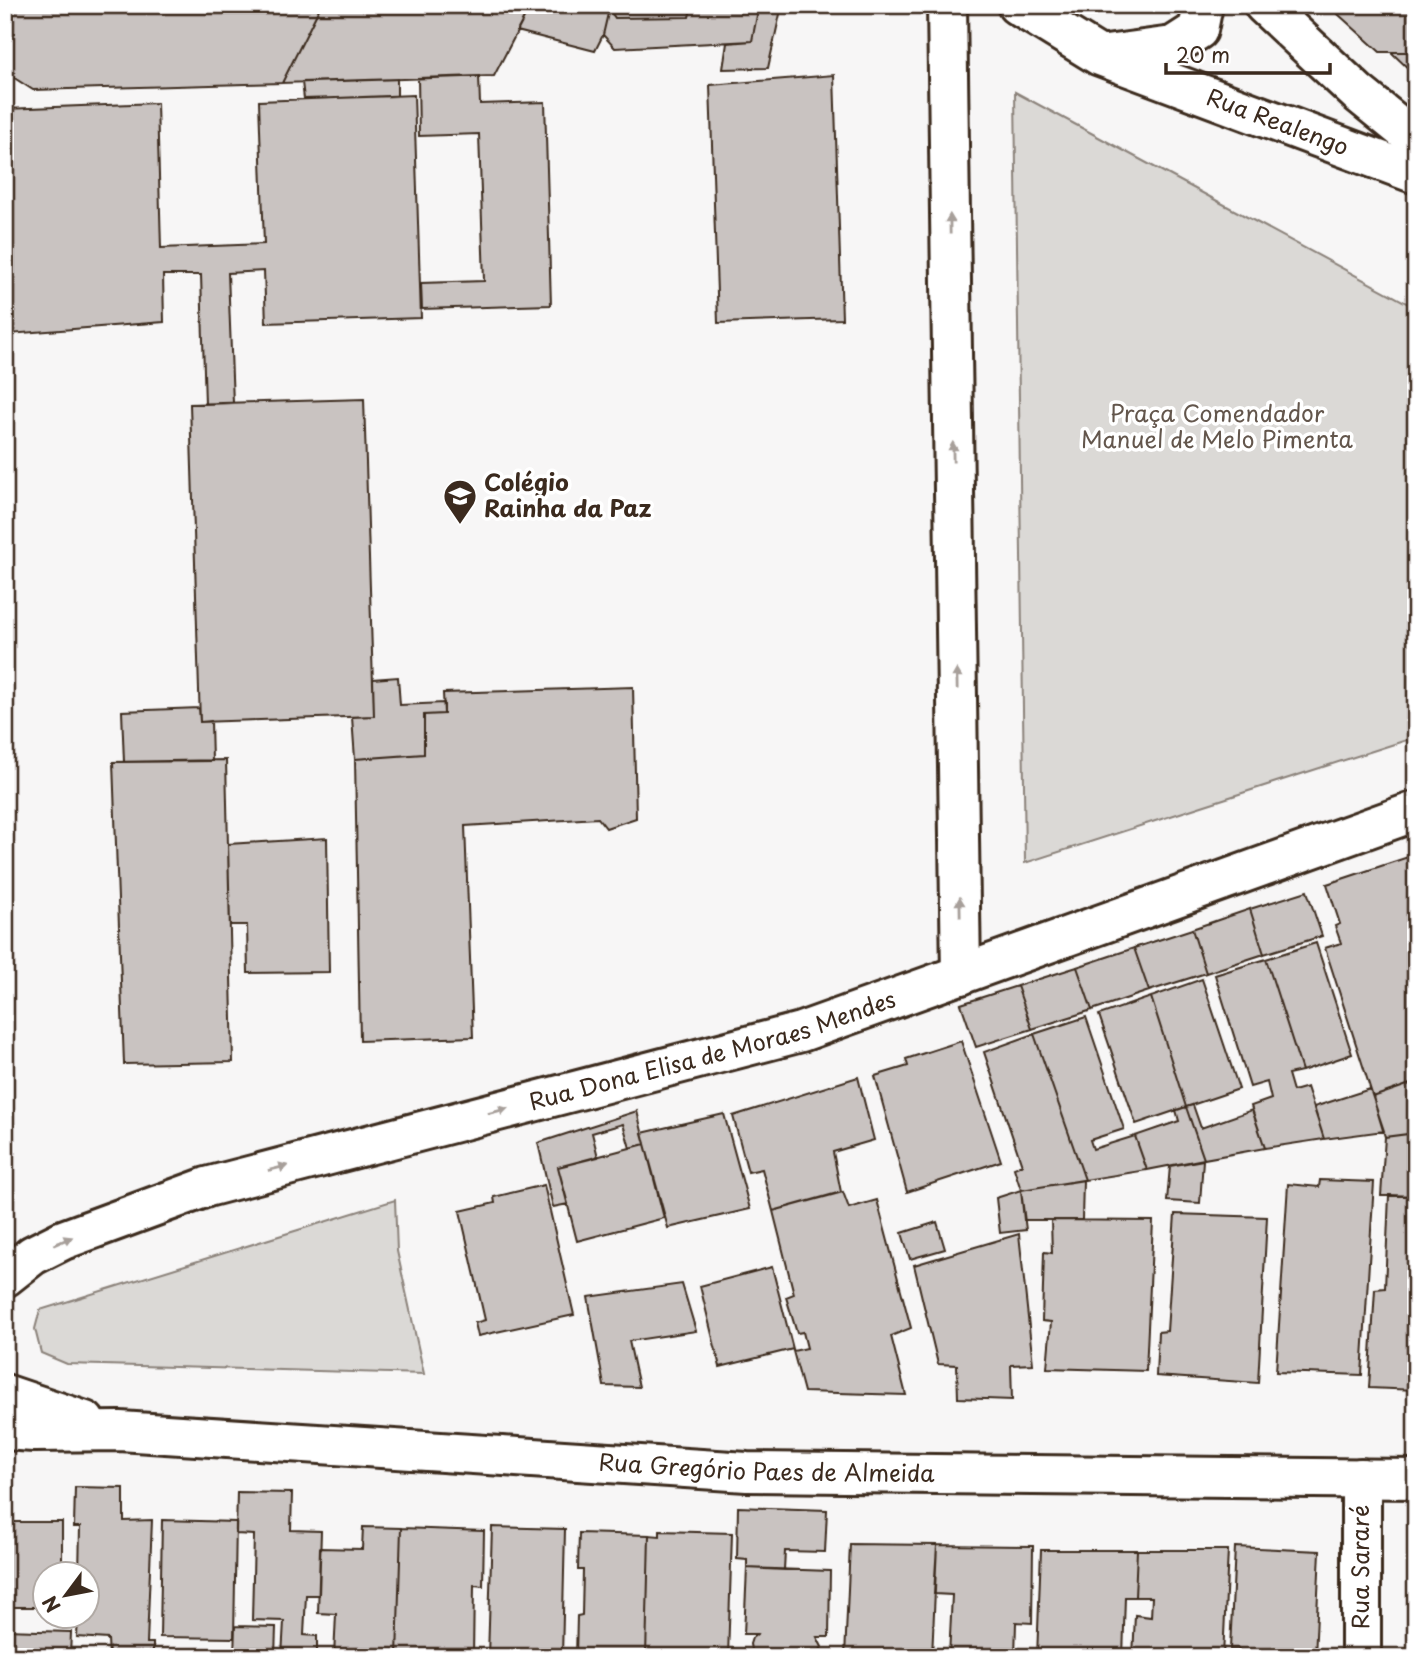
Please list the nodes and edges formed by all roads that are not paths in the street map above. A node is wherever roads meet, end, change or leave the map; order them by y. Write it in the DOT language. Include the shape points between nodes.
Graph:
graph roads {
  1 [pos="947,5"];
  2 [pos="1017,5"];
  3 [pos="1203,5"];
  4 [pos="1264,5"];
  5 [pos="1100,56"];
  6 [pos="1416,140"];
  7 [pos="1416,174"];
  8 [pos="1416,811"];
  9 [pos="961,975"];
  10 [pos="5,1277"];
  11 [pos="5,1394"];
  12 [pos="5,1430"];
  13 [pos="120,1430"];
  14 [pos="1361,1478"];
  15 [pos="1416,1479"];
  16 [pos="1361,1657"];
  9 -- 1 [label="street, one-way"];
  2 -- 5 [label="street, Rua Realengo"];
  3 -- 5 [label="street" via="1198,30 1173,46"];
  4 -- 6 [label="street"];
  5 -- 7 [label="street, Rua Realengo"];
  8 -- 9 [label="street, Rua Dona Elisa de Moraes Mendes"];
  10 -- 9 [label="street, Rua Dona Elisa de Moraes Mendes, one-way" via="63,1240 207,1187 801,1032"];
  11 -- 13 [label="street, Rua Gregório Paes de Almeida"];
  12 -- 13 [label="street, Rua Gregório Paes de Almeida"];
  13 -- 14 [label="street, Rua Gregório Paes de Almeida" via="747,1472"];
  14 -- 15 [label="street, Rua Gregório Paes de Almeida"];
  14 -- 16 [label="street, Rua Sararé"];
}
